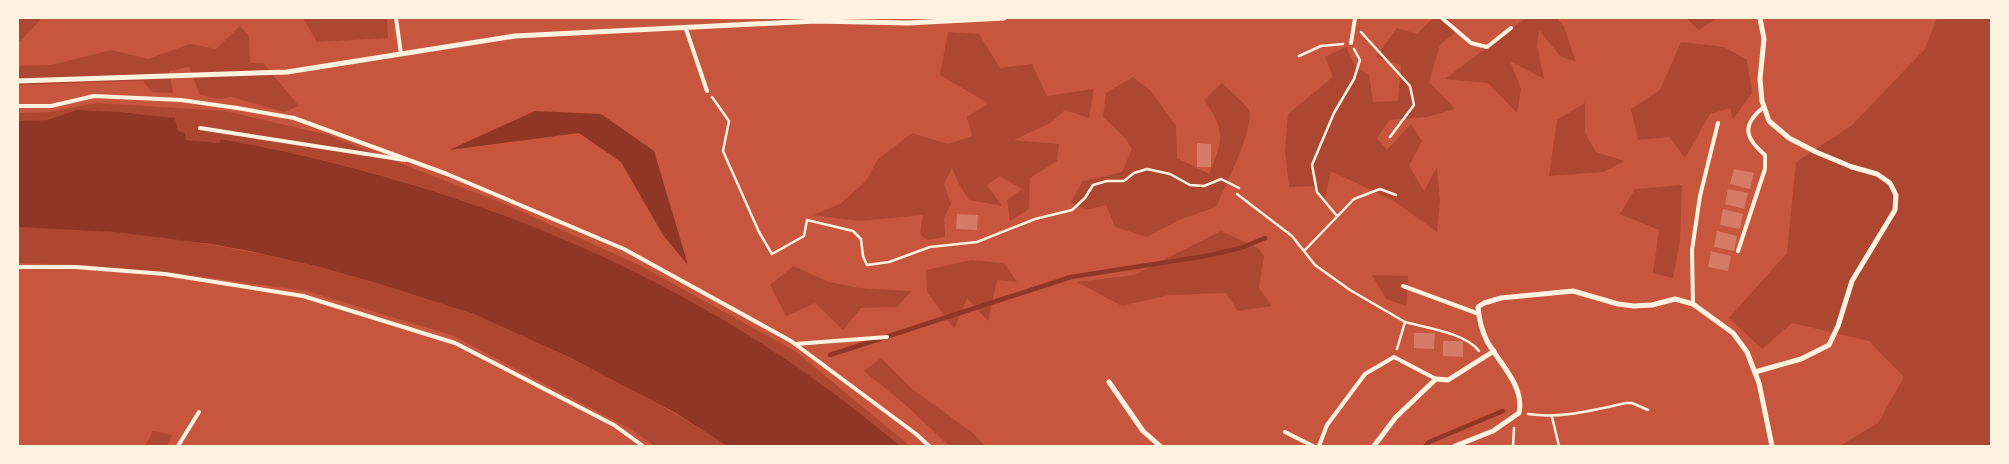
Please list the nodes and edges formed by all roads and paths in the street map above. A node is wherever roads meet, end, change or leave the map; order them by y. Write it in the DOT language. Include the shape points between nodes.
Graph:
graph roads {
  1 [pos="396,18"];
  2 [pos="1004,18"];
  3 [pos="1355,18"];
  4 [pos="1442,18"];
  5 [pos="1760,18"];
  6 [pos="1354,24"];
  7 [pos="1511,28"];
  8 [pos="686,29"];
  9 [pos="1351,43"];
  10 [pos="401,54"];
  11 [pos="1298,56"];
  12 [pos="18,81"];
  13 [pos="707,91"];
  14 [pos="18,106"];
  15 [pos="1764,107"];
  16 [pos="1718,123"];
  17 [pos="200,128"];
  18 [pos="1390,136"];
  19 [pos="414,162"];
  20 [pos="1239,188"];
  21 [pos="1237,194"];
  22 [pos="1396,195"];
  23 [pos="1337,216"];
  24 [pos="1304,251"];
  25 [pos="1738,251"];
  26 [pos="18,267"];
  27 [pos="1403,286"];
  28 [pos="1693,304"];
  29 [pos="1478,314"];
  30 [pos="1405,322"];
  31 [pos="887,337"];
  32 [pos="795,344"];
  33 [pos="1494,351"];
  34 [pos="1394,357"];
  35 [pos="1484,358"];
  36 [pos="1755,372"];
  37 [pos="1436,379"];
  38 [pos="1109,382"];
  39 [pos="1648,410"];
  40 [pos="199,412"];
  41 [pos="1519,413"];
  42 [pos="1552,417"];
  43 [pos="1285,432"];
  44 [pos="178,446"];
  45 [pos="643,446"];
  46 [pos="929,446"];
  47 [pos="1160,446"];
  48 [pos="1313,446"];
  49 [pos="1319,446"];
  50 [pos="1374,446"];
  51 [pos="1458,446"];
  52 [pos="1559,446"];
  53 [pos="1772,446"];
  1 -- 10 [label="lane"];
  2 -- 8 [label="street" via="908,23 816,21"];
  3 -- 6 [label="lane"];
  4 -- 7 [label="lane" via="1471,43 1487,47"];
  5 -- 15 [label="street" via="1764,39 1760,79"];
  6 -- 9 [label="lane"];
  6 -- 18 [label="path" via="1410,86 1414,105"];
  8 -- 10 [label="street" via="516,36"];
  8 -- 13 [label="lane"];
  9 -- 11 [label="path" via="1321,46"];
  9 -- 23 [label="path" via="1360,60 1354,79 1334,113 1312,165 1317,192"];
  10 -- 12 [label="street" via="287,72"];
  13 -- 20 [label="path" via="729,121 723,151 772,254 804,236 807,220 853,231 861,239 867,265 890,262 930,247 977,242 1035,219 1072,210 1093,185 1124,181 1147,169 1170,174 1190,185 1204,186 1221,179"];
  14 -- 19 [label="lane" via="50,106 94,96 218,105 294,118"];
  15 -- 25 [label="lane" via="1749,123 1749,134 1752,144 1765,155 1765,169"];
  15 -- 36 [label="street" via="1769,121 1789,138 1890,182 1896,195 1896,210 1852,281 1829,346"];
  16 -- 28 [label="lane" via="1694,232"];
  17 -- 19 [label="lane"];
  19 -- 32 [label="lane" via="624,249"];
  21 -- 24 [label="path" via="1292,236"];
  22 -- 23 [label="path" via="1380,189 1354,199"];
  23 -- 24 [label="path"];
  24 -- 30 [label="path" via="1315,265 1343,285"];
  26 -- 45 [label="lane" via="166,274 303,296 455,343 614,425"];
  27 -- 29 [label="lane"];
  28 -- 29 [label="street" via="1675,299 1634,306 1572,291 1501,298 1478,307"];
  28 -- 36 [label="street" via="1733,333 1747,352"];
  29 -- 33 [label="street" via="1486,339"];
  30 -- 34 [label="path"];
  30 -- 35 [label="path" via="1460,336 1474,345"];
  31 -- 32 [label="lane"];
  32 -- 46 [label="lane"];
  33 -- 35 [label="street"];
  33 -- 41 [label="street" via="1516,385 1521,404"];
  34 -- 37 [label="lane"];
  34 -- 49 [label="lane" via="1365,374 1327,425"];
  35 -- 37 [label="street" via="1448,380"];
  36 -- 53 [label="street"];
  37 -- 50 [label="street" via="1396,417"];
  38 -- 47 [label="street" via="1143,431"];
  39 -- 42 [label="path" via="1626,403"];
  40 -- 44 [label="lane"];
  41 -- 42 [label="path"];
  41 -- 51 [label="street" via="1493,430"];
  42 -- 52 [label="path"];
  43 -- 48 [label="lane"];
}
